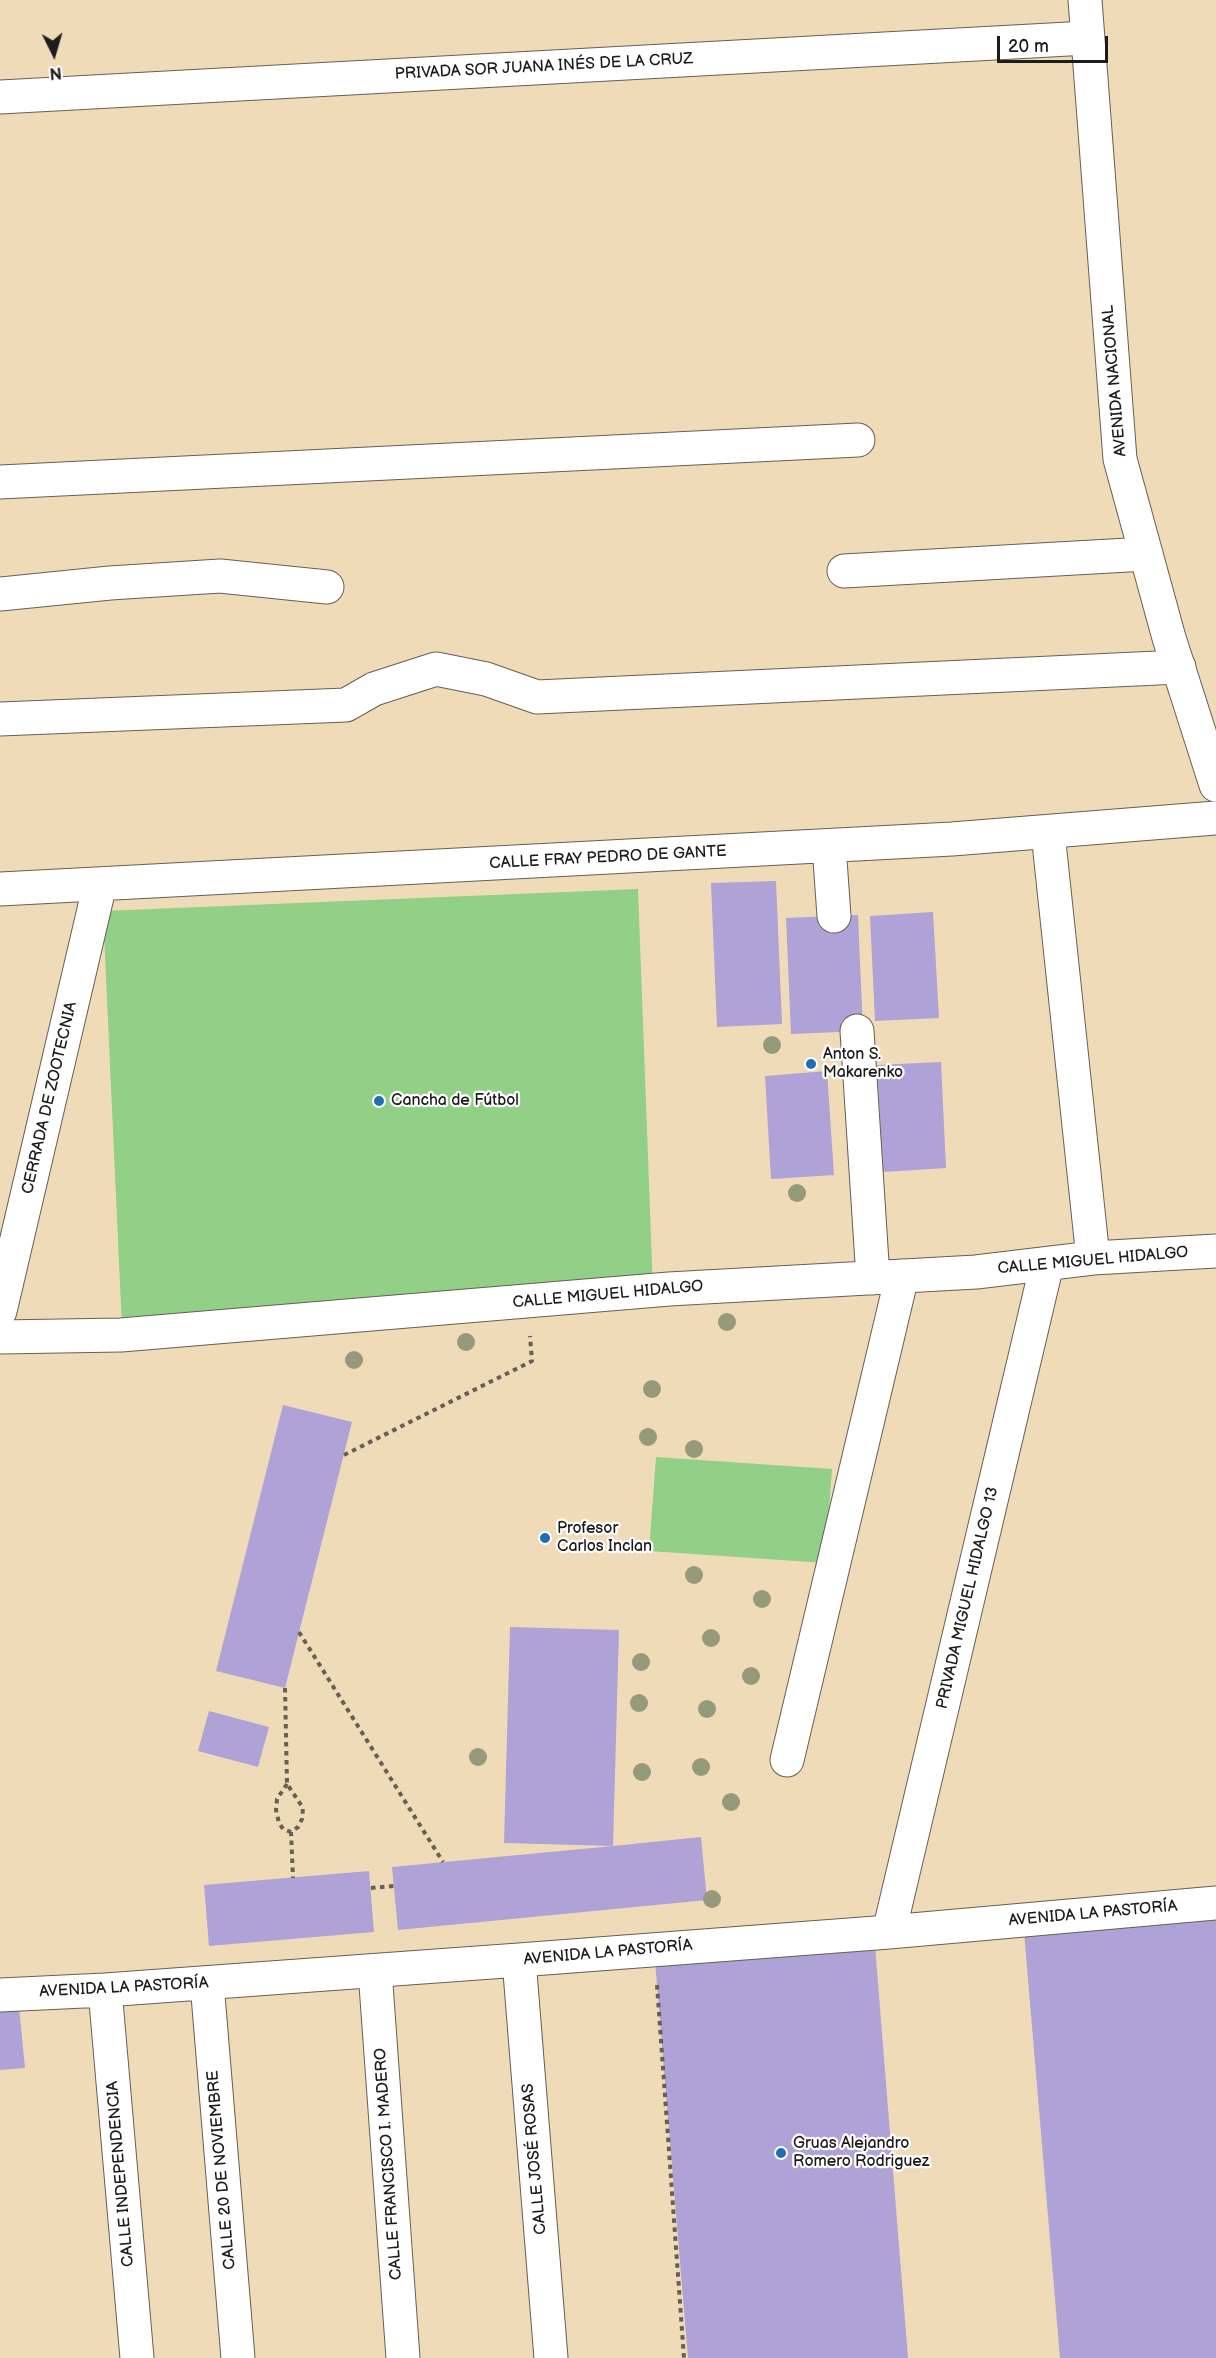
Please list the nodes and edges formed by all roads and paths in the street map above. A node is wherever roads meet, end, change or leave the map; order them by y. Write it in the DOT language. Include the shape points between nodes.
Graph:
graph roads {
  1 [pos="1085,0"];
  2 [pos="1087,38"];
  3 [pos="0,97"];
  4 [pos="858,440"];
  5 [pos="0,482"];
  6 [pos="1146,554"];
  7 [pos="844,571"];
  8 [pos="327,587"];
  9 [pos="0,594"];
  10 [pos="1179,667"];
  11 [pos="0,719"];
  12 [pos="1216,785"];
  13 [pos="1216,818"];
  14 [pos="1048,833"];
  15 [pos="829,846"];
  16 [pos="100,884"];
  17 [pos="0,889"];
  18 [pos="834,916"];
  19 [pos="857,1031"];
  20 [pos="1216,1251"];
  21 [pos="1093,1258"];
  22 [pos="1047,1264"];
  23 [pos="887,1277"];
  24 [pos="0,1311"];
  25 [pos="530,1336"];
  26 [pos="0,1337"];
  27 [pos="344,1455"];
  28 [pos="299,1632"];
  29 [pos="285,1688"];
  30 [pos="788,1760"];
  31 [pos="286,1784"];
  32 [pos="291,1832"];
  33 [pos="443,1862"];
  34 [pos="293,1878"];
  35 [pos="394,1886"];
  36 [pos="371,1888"];
  37 [pos="1216,1903"];
  38 [pos="889,1932"];
  39 [pos="654,1949"];
  40 [pos="519,1960"];
  41 [pos="375,1971"];
  42 [pos="207,1983"];
  43 [pos="105,1990"];
  44 [pos="0,1995"];
  45 [pos="137,2358"];
  46 [pos="238,2358"];
  47 [pos="403,2358"];
  48 [pos="551,2358"];
  49 [pos="684,2358"];
  1 -- 2 [label="street, AVENIDA NACIONAL"];
  2 -- 3 [label="street, PRIVADA SOR JUANA INÉS DE LA CRUZ"];
  2 -- 6 [label="street, AVENIDA NACIONAL" via="1120,459"];
  4 -- 5 [label="street"];
  6 -- 7 [label="street"];
  6 -- 10 [label="street, AVENIDA NACIONAL"];
  8 -- 9 [label="street" via="219,576"];
  10 -- 11 [label="street" via="537,697 486,679 436,669 374,689 346,705"];
  10 -- 12 [label="street, AVENIDA NACIONAL"];
  13 -- 14 [label="street, CALLE FRAY PEDRO DE GANTE"];
  14 -- 15 [label="street, CALLE FRAY PEDRO DE GANTE"];
  14 -- 21 [label="street"];
  15 -- 16 [label="street, CALLE FRAY PEDRO DE GANTE"];
  15 -- 18 [label="street"];
  16 -- 17 [label="street, CALLE FRAY PEDRO DE GANTE"];
  16 -- 24 [label="street, CERRADA DE ZOOTECNIA"];
  19 -- 23 [label="street"];
  20 -- 21 [label="street, CALLE MIGUEL HIDALGO"];
  21 -- 22 [label="street, CALLE MIGUEL HIDALGO"];
  22 -- 23 [label="street, CALLE MIGUEL HIDALGO"];
  22 -- 38 [label="street, PRIVADA MIGUEL HIDALGO 13"];
  23 -- 26 [label="street, CALLE MIGUEL HIDALGO" via="716,1299 121,1335"];
  23 -- 30 [label="street"];
  25 -- 27 [label="path" via="532,1361"];
  28 -- 33 [label="path"];
  29 -- 31 [label="path"];
  31 -- 32 [label="path" via="277,1799 276,1810 283,1829"];
  31 -- 32 [label="path" via="303,1808 298,1827"];
  32 -- 34 [label="path"];
  35 -- 36 [label="path"];
  37 -- 38 [label="street, AVENIDA LA PASTORÍA"];
  38 -- 39 [label="street, AVENIDA LA PASTORÍA"];
  39 -- 40 [label="street, AVENIDA LA PASTORÍA"];
  39 -- 49 [label="path"];
  40 -- 41 [label="street, AVENIDA LA PASTORÍA"];
  40 -- 48 [label="street, CALLE JOSÉ ROSAS"];
  41 -- 42 [label="street, AVENIDA LA PASTORÍA"];
  41 -- 47 [label="street, CALLE FRANCISCO I. MADERO"];
  42 -- 43 [label="street, AVENIDA LA PASTORÍA"];
  42 -- 46 [label="street, CALLE 20 DE NOVIEMBRE"];
  43 -- 44 [label="street, AVENIDA LA PASTORÍA"];
  43 -- 45 [label="street, CALLE INDEPENDENCIA"];
}
